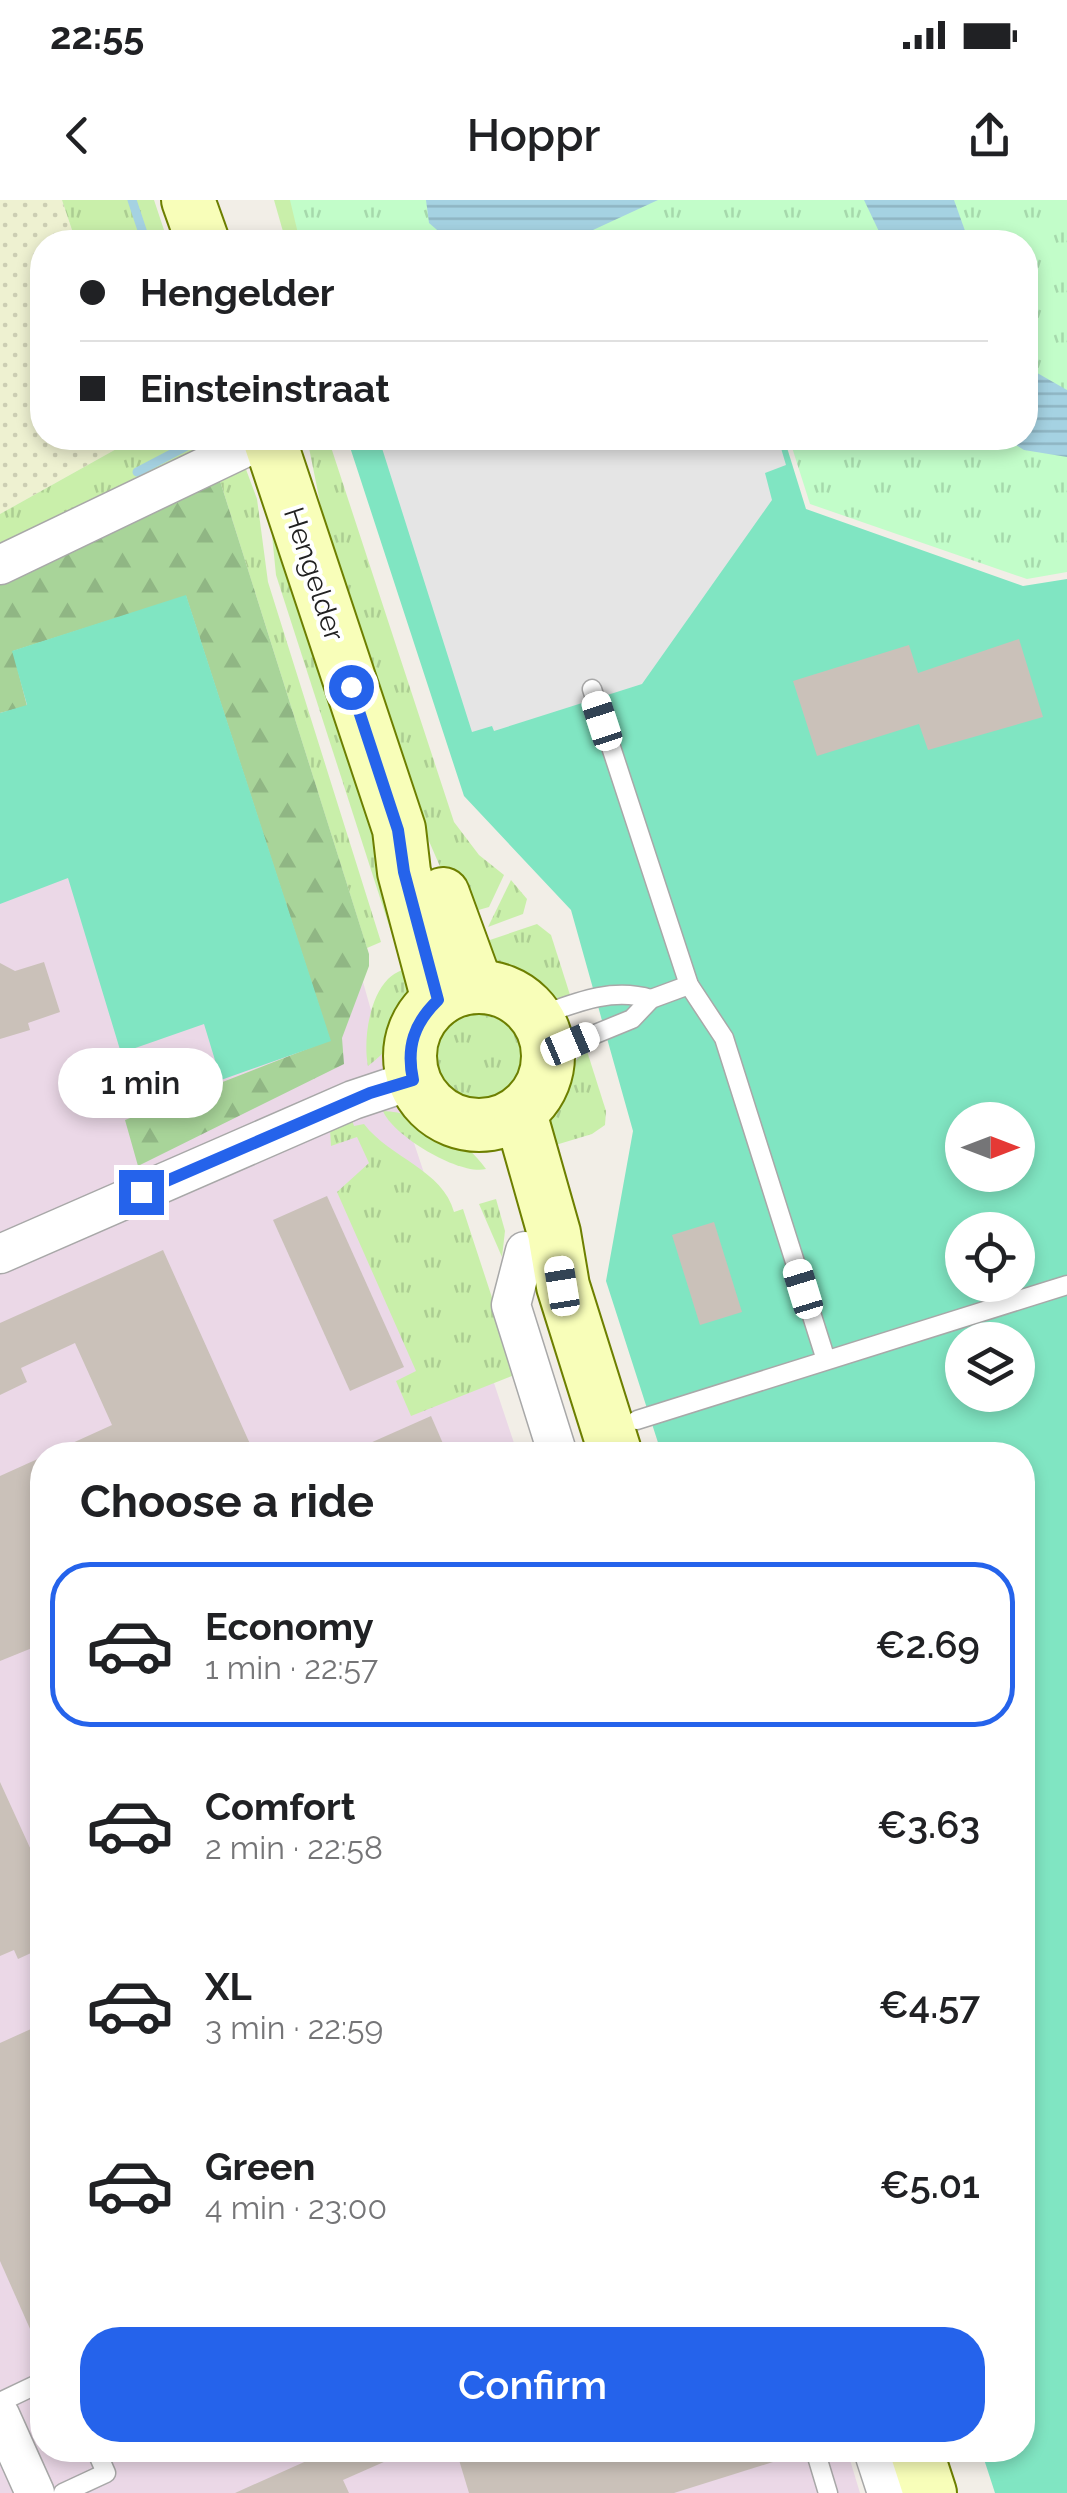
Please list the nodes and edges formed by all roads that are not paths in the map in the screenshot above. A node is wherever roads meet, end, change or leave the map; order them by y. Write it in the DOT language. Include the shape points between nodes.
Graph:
graph roads {
  1 [pos="188,200"];
  2 [pos="220,200"];
  3 [pos="199,230"];
  4 [pos="229,230"];
  5 [pos="242,450"];
  6 [pos="271,450"];
  7 [pos="292,450"];
  8 [pos="0,565"];
  9 [pos="592,689"];
  10 [pos="689,986"];
  11 [pos="458,993"];
  12 [pos="651,999"];
  13 [pos="542,1035"];
  14 [pos="413,1080"];
  15 [pos="502,1119"];
  16 [pos="525,1250"];
  17 [pos="0,1254"];
  18 [pos="1067,1285"];
  19 [pos="826,1360"];
  20 [pos="627,1438"];
  21 [pos="554,1442"];
  22 [pos="594,1442"];
  23 [pos="30,2388"];
  24 [pos="0,2402"];
  25 [pos="0,2415"];
  26 [pos="101,2462"];
  27 [pos="818,2462"];
  28 [pos="882,2462"];
  29 [pos="937,2462"];
  30 [pos="897,2483"];
  31 [pos="35,2493"];
  32 [pos="63,2493"];
  33 [pos="828,2493"];
  34 [pos="946,2493"];
  1 -- 3 [label="main road"];
  2 -- 4 [label="main road"];
  5 -- 8 [label="street, Hengelder"];
  6 -- 11 [label="main road, Hengelder" via="398,830 404,872"];
  7 -- 11 [label="main road, Hengelder" via="412,827 439,882"];
  9 -- 10 [label="lane"];
  10 -- 12 [label="lane"];
  10 -- 19 [label="lane" via="724,1038"];
  11 -- 13 [label="main road" via="504,992"];
  11 -- 14 [label="main road" via="416,1028"];
  12 -- 13 [label="lane" via="632,1019"];
  12 -- 13 [label="lane" via="627,992 582,1000"];
  13 -- 15 [label="main road" via="542,1087"];
  14 -- 15 [label="main road" via="448,1119"];
  14 -- 17 [label="street"];
  15 -- 16 [label="main road"];
  15 -- 20 [label="main road" via="554,1233 562,1286"];
  16 -- 21 [label="street" via="511,1306"];
  16 -- 22 [label="main road" via="547,1293"];
  18 -- 19 [label="lane"];
  19 -- 20 [label="lane"];
  23 -- 24 [label="lane"];
  25 -- 31 [label="street"];
  26 -- 32 [label="lane" via="106,2473"];
  27 -- 33 [label="lane"];
  28 -- 30 [label="street"];
  29 -- 34 [label="main road"];
}
